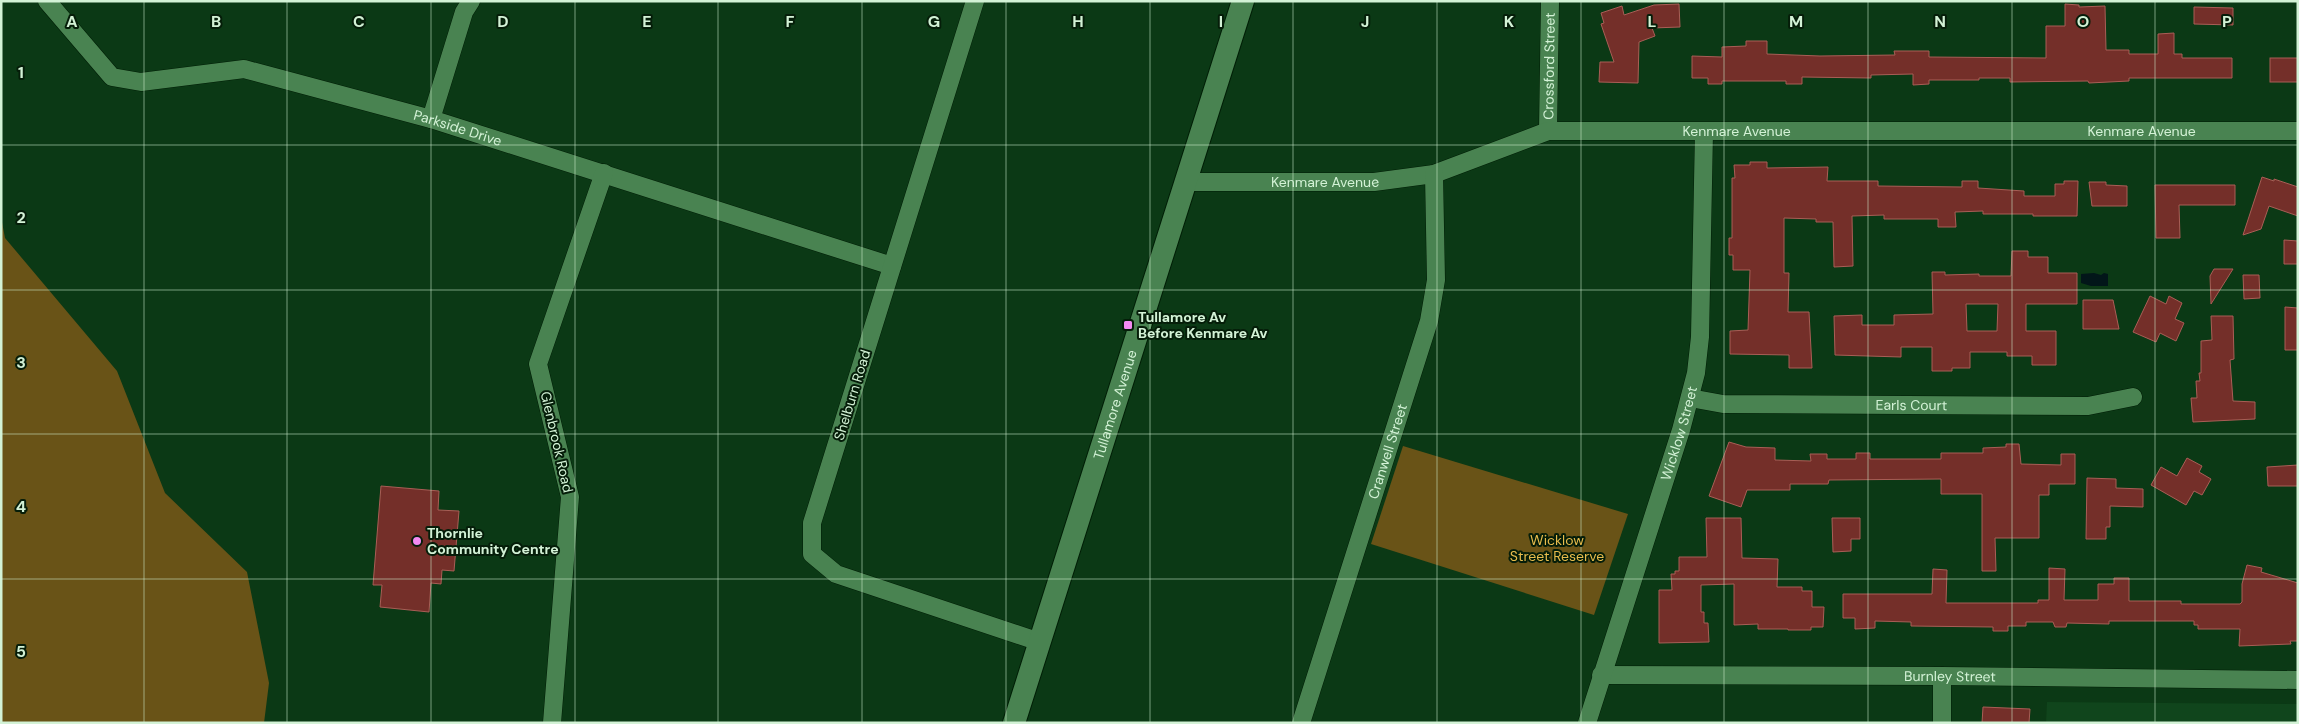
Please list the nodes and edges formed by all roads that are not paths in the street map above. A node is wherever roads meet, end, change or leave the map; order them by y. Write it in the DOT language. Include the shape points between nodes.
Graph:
graph roads {
  1 [pos="47,1"];
  2 [pos="471,1"];
  3 [pos="976,1"];
  4 [pos="1243,1"];
  5 [pos="1550,1"];
  6 [pos="430,119"];
  7 [pos="1548,131"];
  8 [pos="1704,132"];
  9 [pos="2297,132"];
  10 [pos="604,173"];
  11 [pos="1434,174"];
  12 [pos="1186,182"];
  13 [pos="892,266"];
  14 [pos="2133,397"];
  15 [pos="1690,398"];
  16 [pos="1040,642"];
  17 [pos="1601,675"];
  18 [pos="1942,676"];
  19 [pos="2298,680"];
  20 [pos="552,723"];
  21 [pos="1014,723"];
  22 [pos="1301,723"];
  23 [pos="1587,723"];
  24 [pos="1942,723"];
  1 -- 6 [label="street, Parkside Drive" via="112,77 141,82 244,69"];
  2 -- 6 [label="street" via="464,12"];
  3 -- 13 [label="street, Shelburn Road"];
  4 -- 12 [label="street, Tullamore Avenue"];
  5 -- 7 [label="street, Crossford Street"];
  6 -- 10 [label="street, Parkside Drive"];
  7 -- 8 [label="street, Kenmare Avenue"];
  7 -- 11 [label="street, Kenmare Avenue"];
  8 -- 9 [label="street, Kenmare Avenue"];
  8 -- 15 [label="street, Wicklow Street" via="1700,340"];
  10 -- 13 [label="street, Parkside Drive"];
  10 -- 20 [label="street, Glenbrook Road" via="538,364 570,497"];
  11 -- 12 [label="street, Kenmare Avenue" via="1374,182"];
  11 -- 22 [label="street, Cranwell Street" via="1436,280 1429,321"];
  12 -- 16 [label="street, Tullamore Avenue"];
  13 -- 16 [label="street, Shelburn Road" via="812,523 812,554 836,574"];
  14 -- 15 [label="street, Earls Court" via="2088,406 1723,404"];
  15 -- 17 [label="street, Wicklow Street"];
  16 -- 21 [label="street, Tullamore Avenue"];
  17 -- 18 [label="street, Burnley Street"];
  17 -- 23 [label="street, Wicklow Street"];
  18 -- 19 [label="street, Burnley Street"];
  18 -- 24 [label="street"];
}
